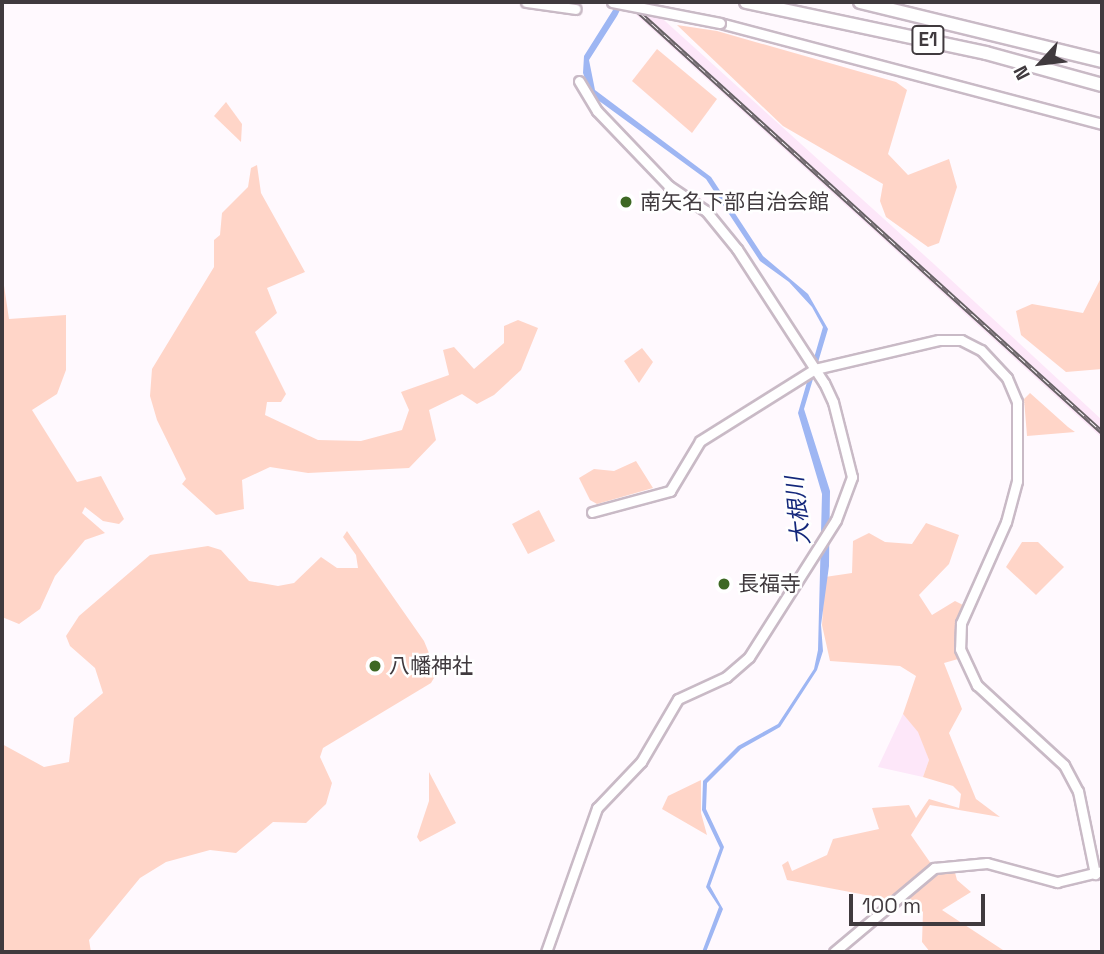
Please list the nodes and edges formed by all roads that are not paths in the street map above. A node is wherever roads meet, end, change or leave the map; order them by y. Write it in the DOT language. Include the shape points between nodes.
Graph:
graph roads {
  1 [pos="526,2"];
  2 [pos="612,2"];
  3 [pos="749,2"];
  4 [pos="860,2"];
  5 [pos="576,9"];
  6 [pos="1102,61"];
  7 [pos="579,81"];
  8 [pos="1102,85"];
  9 [pos="1102,124"];
  10 [pos="815,369"];
  11 [pos="592,512"];
  12 [pos="1099,873"];
  13 [pos="546,952"];
  14 [pos="834,952"];
  1 -- 5 [label="street"];
  2 -- 9 [label="street, bridge" via="720,23"];
  3 -- 8 [label="highway, E1" via="986,53"];
  4 -- 6 [label="highway, E1"];
  7 -- 10 [label="street" via="597,111 660,177 714,220"];
  10 -- 11 [label="street" via="700,441 670,491"];
  10 -- 12 [label="street" via="951,339 981,350 1007,378 1018,413 1017,481 1006,522 961,623 960,649 977,685 1064,765 1078,791"];
  10 -- 13 [label="street" via="833,402 852,477 846,501 743,664 678,699 641,762 597,808"];
  12 -- 14 [label="street" via="1056,882 987,863 934,868"];
}
